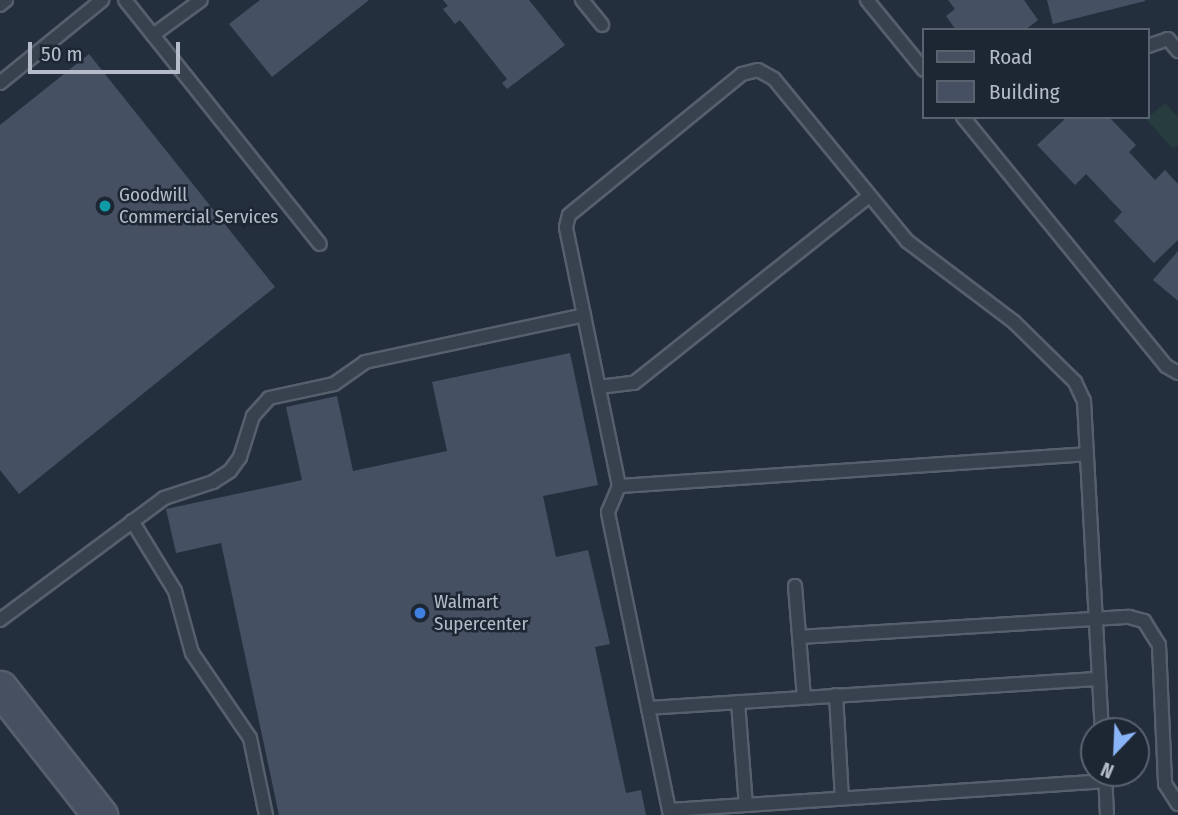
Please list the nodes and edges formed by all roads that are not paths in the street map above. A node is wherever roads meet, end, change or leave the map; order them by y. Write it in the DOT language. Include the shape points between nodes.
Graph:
graph roads {
  1 [pos="6,0"];
  2 [pos="102,0"];
  3 [pos="125,0"];
  4 [pos="201,0"];
  5 [pos="582,0"];
  6 [pos="867,0"];
  7 [pos="0,5"];
  8 [pos="603,25"];
  9 [pos="153,35"];
  10 [pos="1150,45"];
  11 [pos="1178,51"];
  12 [pos="922,68"];
  13 [pos="0,83"];
  14 [pos="964,119"];
  15 [pos="868,197"];
  16 [pos="320,244"];
  17 [pos="584,315"];
  18 [pos="1178,373"];
  19 [pos="599,387"];
  20 [pos="1087,454"];
  21 [pos="619,486"];
  22 [pos="132,521"];
  23 [pos="795,586"];
  24 [pos="1096,619"];
  25 [pos="0,620"];
  26 [pos="799,637"];
  27 [pos="1098,678"];
  28 [pos="0,688"];
  29 [pos="836,695"];
  30 [pos="804,698"];
  31 [pos="738,702"];
  32 [pos="648,708"];
  33 [pos="1101,717"];
  34 [pos="1080,779"];
  35 [pos="1106,787"];
  36 [pos="842,798"];
  37 [pos="1178,804"];
  38 [pos="746,805"];
  39 [pos="670,812"];
  40 [pos="100,815"];
  41 [pos="266,815"];
  42 [pos="1107,815"];
  1 -- 7 [label="lane"];
  2 -- 13 [label="lane"];
  3 -- 9 [label="lane"];
  4 -- 9 [label="lane"];
  5 -- 8 [label="lane"];
  6 -- 12 [label="lane"];
  9 -- 16 [label="lane"];
  10 -- 11 [label="lane" via="1168,39"];
  14 -- 18 [label="lane" via="1166,366"];
  15 -- 17 [label="lane" via="774,79 758,70 741,74 569,215 566,227"];
  15 -- 19 [label="lane" via="634,383"];
  15 -- 20 [label="lane" via="927,259 1014,321 1075,382 1084,401"];
  17 -- 19 [label="lane"];
  17 -- 22 [label="lane" via="365,362 334,384 269,398 253,416 240,457 230,471 213,482 164,498"];
  19 -- 21 [label="lane"];
  20 -- 21 [label="lane"];
  20 -- 24 [label="lane"];
  21 -- 32 [label="lane" via="608,512"];
  22 -- 25 [label="lane"];
  22 -- 41 [label="lane" via="175,591 192,653 250,738"];
  23 -- 26 [label="lane"];
  24 -- 26 [label="lane"];
  24 -- 27 [label="lane"];
  24 -- 37 [label="lane" via="1144,621 1159,645 1165,784"];
  26 -- 30 [label="lane"];
  27 -- 29 [label="lane"];
  27 -- 33 [label="lane"];
  28 -- 40 [label="street"];
  29 -- 30 [label="lane"];
  29 -- 36 [label="lane"];
  30 -- 31 [label="lane"];
  31 -- 32 [label="lane"];
  31 -- 38 [label="lane"];
  32 -- 39 [label="lane"];
  34 -- 36 [label="lane"];
  35 -- 42 [label="lane"];
  36 -- 38 [label="lane"];
  38 -- 39 [label="lane"];
}
